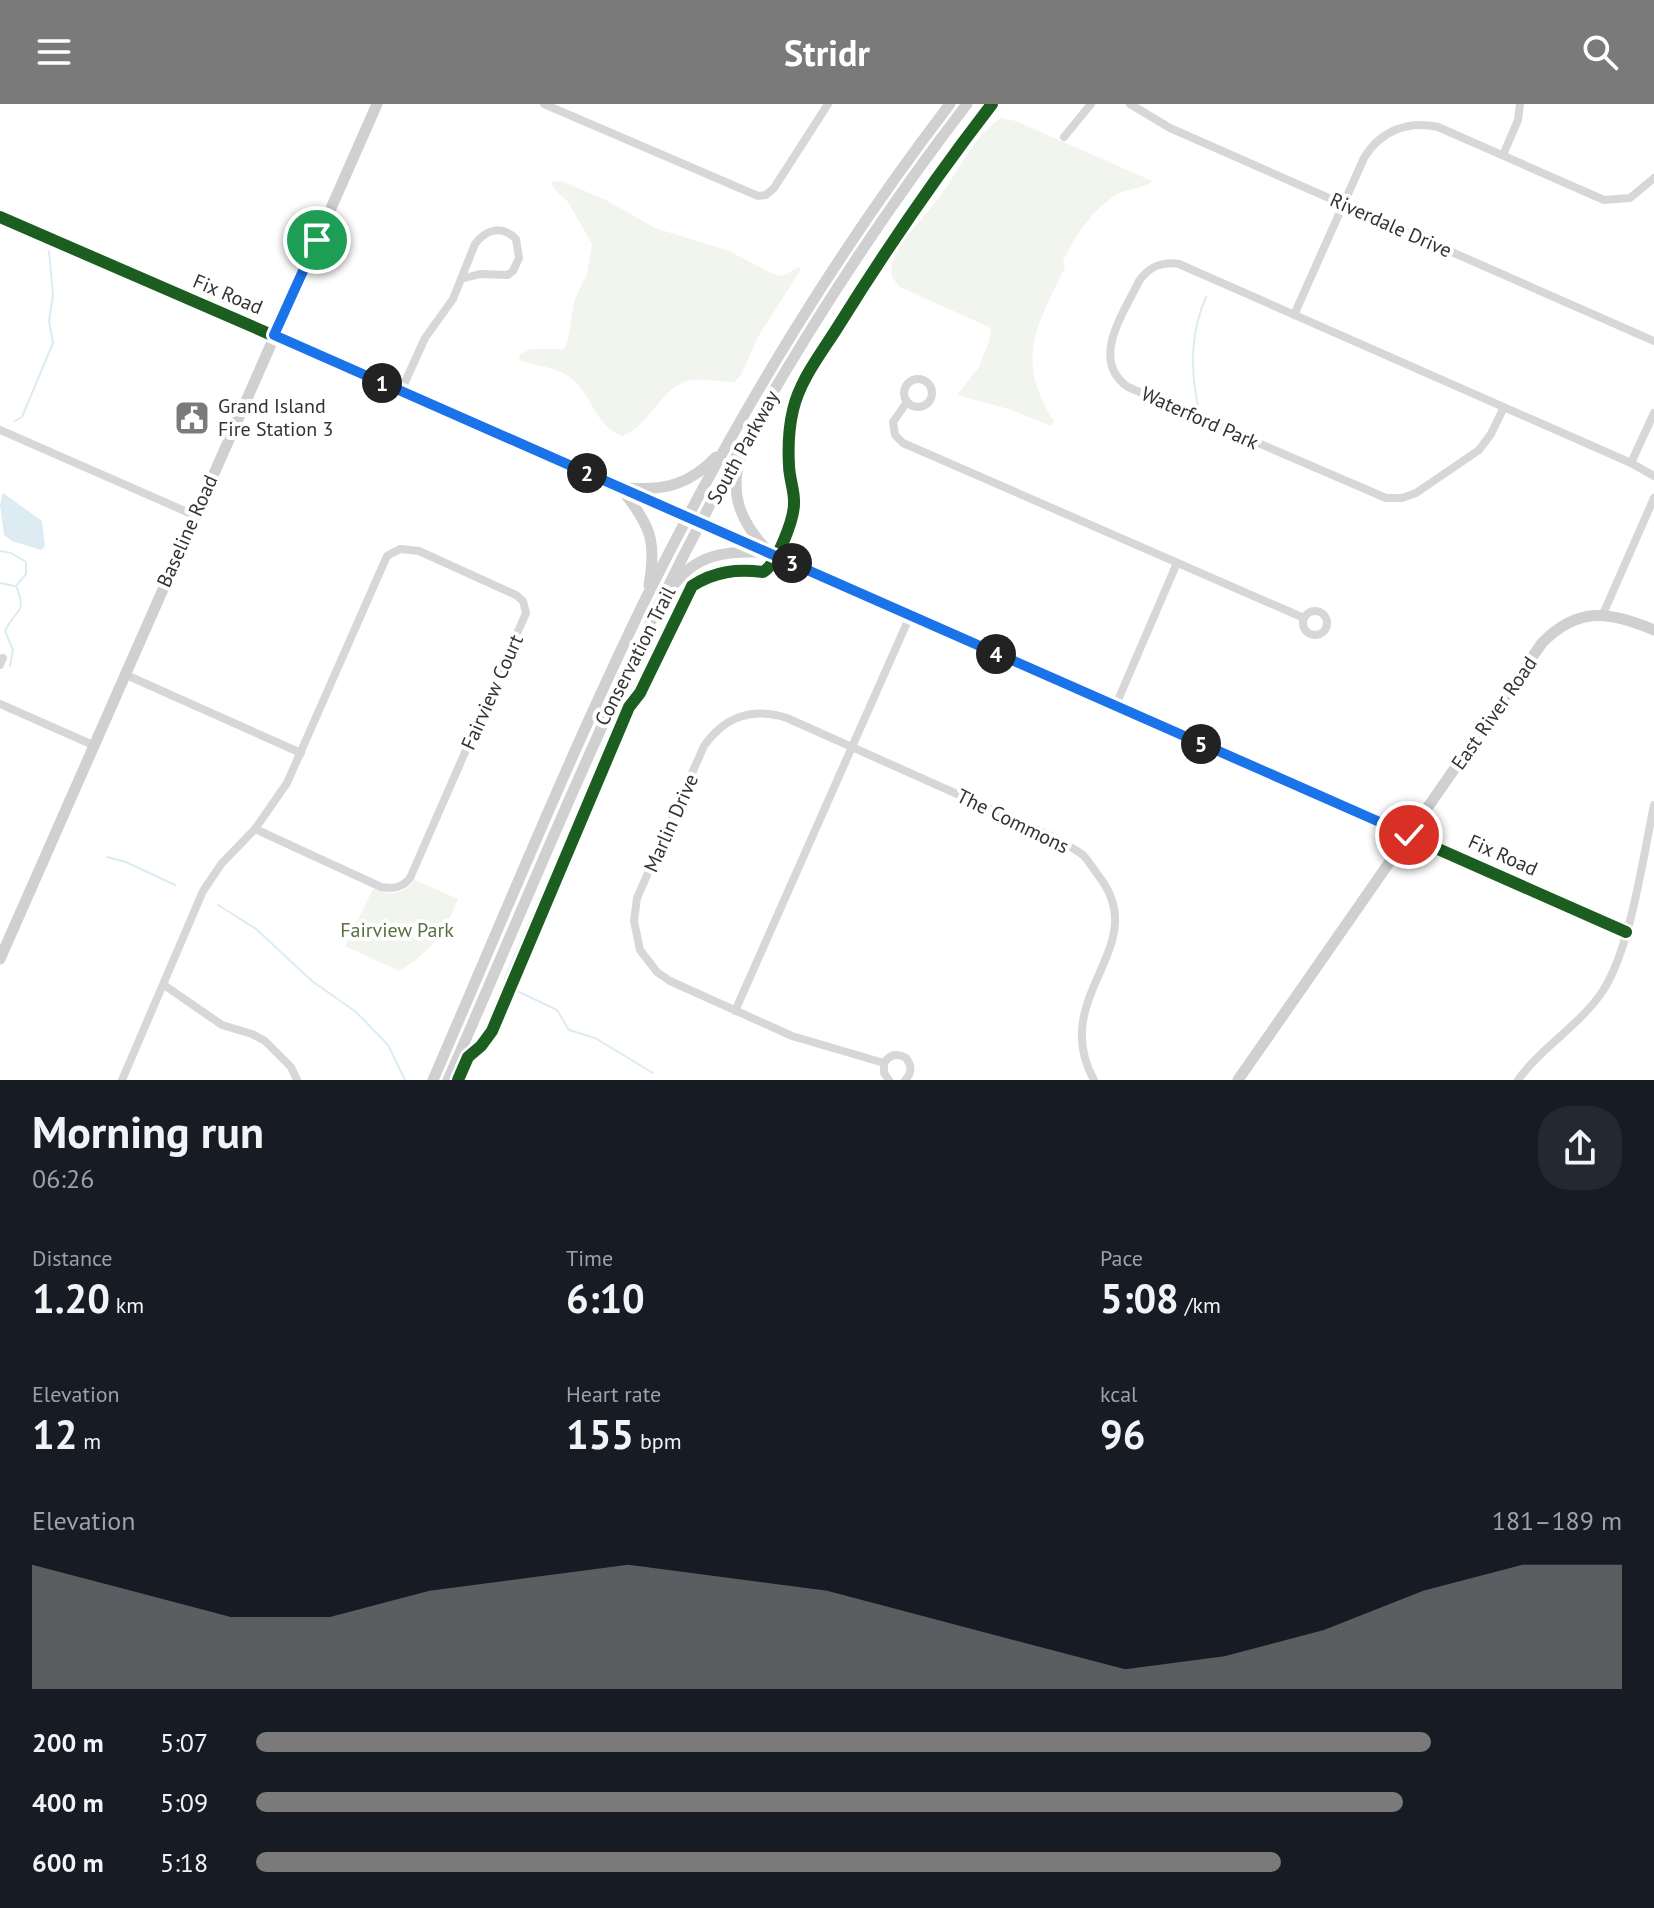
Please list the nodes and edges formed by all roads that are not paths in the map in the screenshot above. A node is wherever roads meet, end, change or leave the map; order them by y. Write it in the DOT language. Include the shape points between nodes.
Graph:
graph roads {
  1 [pos="377,104"];
  2 [pos="544,104"];
  3 [pos="828,104"];
  4 [pos="950,104"];
  5 [pos="967,104"];
  6 [pos="1091,104"];
  7 [pos="1130,104"];
  8 [pos="1520,104"];
  9 [pos="1064,137"];
  10 [pos="1503,155"];
  11 [pos="1654,178"];
  12 [pos="1344,204"];
  13 [pos="0,217"];
  14 [pos="461,279"];
  15 [pos="1294,315"];
  16 [pos="274,335"];
  17 [pos="1654,341"];
  18 [pos="401,391"];
  19 [pos="907,402"];
  20 [pos="1504,407"];
  21 [pos="1654,413"];
  22 [pos="0,430"];
  23 [pos="745,442"];
  24 [pos="726,447"];
  25 [pos="1631,463"];
  26 [pos="1654,476"];
  27 [pos="620,488"];
  28 [pos="1654,498"];
  29 [pos="194,515"];
  30 [pos="688,518"];
  31 [pos="700,523"];
  32 [pos="771,554"];
  33 [pos="1177,563"];
  34 [pos="646,600"];
  35 [pos="657,609"];
  36 [pos="1603,614"];
  37 [pos="910,616"];
  38 [pos="1304,618"];
  39 [pos="1654,630"];
  40 [pos="124,674"];
  41 [pos="0,704"];
  42 [pos="1115,707"];
  43 [pos="93,745"];
  44 [pos="852,746"];
  45 [pos="301,753"];
  46 [pos="1654,805"];
  47 [pos="255,829"];
  48 [pos="1409,835"];
  49 [pos="1626,932"];
  50 [pos="0,959"];
  51 [pos="164,985"];
  52 [pos="735,1011"];
  53 [pos="884,1063"];
  54 [pos="122,1080"];
  55 [pos="297,1080"];
  56 [pos="433,1080"];
  57 [pos="448,1080"];
  58 [pos="889,1080"];
  59 [pos="905,1080"];
  60 [pos="1094,1080"];
  61 [pos="1238,1080"];
  62 [pos="1518,1080"];
  1 -- 16 [label="main road, Baseline Road"];
  2 -- 3 [label="street" via="758,196 774,188"];
  4 -- 24 [label="main road, South Parkway" via="828,276"];
  5 -- 23 [label="main road, South Parkway" via="864,249"];
  6 -- 9 [label="street"];
  7 -- 12 [label="street, Riverdale Drive" via="1170,128"];
  8 -- 10 [label="street"];
  10 -- 11 [label="street" via="1604,200 1630,198"];
  10 -- 12 [label="street" via="1438,127 1400,128 1370,149"];
  12 -- 15 [label="street"];
  12 -- 17 [label="street, Riverdale Drive"];
  13 -- 16 [label="main road, Fix Road"];
  14 -- 14 [label="street" via="508,275 519,258 516,239 494,230 480,237"];
  14 -- 18 [label="street"];
  15 -- 20 [label="street, Waterford Park"];
  15 -- 20 [label="street, Waterford Park" via="1179,264 1157,265 1139,281 1110,344 1111,368 1128,387 1386,498 1416,493 1479,450"];
  16 -- 18 [label="main road, Fix Road"];
  16 -- 29 [label="main road, Baseline Road"];
  18 -- 27 [label="main road, Fix Road"];
  19 -- 33 [label="street" via="893,422 903,443"];
  20 -- 25 [label="street, Waterford Park"];
  21 -- 25 [label="street"];
  22 -- 29 [label="street"];
  23 -- 31 [label="main road, South Parkway"];
  23 -- 32 [label="main road" via="737,503 748,527"];
  24 -- 27 [label="main road" via="698,475 677,486"];
  24 -- 30 [label="main road, South Parkway"];
  25 -- 26 [label="street, Waterford Park"];
  27 -- 30 [label="main road, Fix Road"];
  27 -- 34 [label="main road" via="652,539"];
  28 -- 36 [label="street"];
  29 -- 40 [label="main road, Baseline Road"];
  30 -- 31 [label="main road, Fix Road"];
  30 -- 34 [label="main road, South Parkway"];
  31 -- 32 [label="main road, Fix Road"];
  31 -- 35 [label="main road, South Parkway"];
  32 -- 35 [label="main road" via="708,557 680,576"];
  32 -- 37 [label="main road, Fix Road"];
  33 -- 38 [label="street"];
  33 -- 42 [label="street"];
  34 -- 56 [label="main road, South Parkway"];
  35 -- 57 [label="main road, South Parkway"];
  36 -- 39 [label="main road"];
  36 -- 48 [label="main road, East River Road" via="1567,623 1542,643"];
  37 -- 42 [label="main road, Fix Road"];
  37 -- 44 [label="street"];
  40 -- 43 [label="main road, Baseline Road"];
  40 -- 45 [label="street"];
  41 -- 43 [label="street"];
  42 -- 48 [label="main road, Fix Road"];
  43 -- 50 [label="main road, Baseline Road"];
  44 -- 52 [label="street"];
  44 -- 52 [label="street, Marlin Drive" via="774,714 748,714 726,722 704,746 635,909 635,931 640,950 657,972"];
  44 -- 60 [label="street, The Commons" via="1051,836 1083,855 1104,883 1116,905 1115,930 1080,1031"];
  45 -- 47 [label="street, Fairview Court" via="274,806"];
  45 -- 47 [label="street, Fairview Court" via="394,550 419,551 523,601 524,618 408,882 381,887"];
  46 -- 49 [label="street"];
  47 -- 51 [label="street" via="203,891"];
  48 -- 49 [label="street, Fix Road"];
  48 -- 61 [label="main road, East River Road"];
  49 -- 62 [label="street" via="1602,993"];
  51 -- 54 [label="street"];
  51 -- 55 [label="street" via="222,1025 265,1041"];
  52 -- 53 [label="street, Marlin Drive" via="792,1036"];
  53 -- 58 [label="street"];
  53 -- 59 [label="street, Marlin Drive" via="896,1054 906,1058 911,1070"];
}
